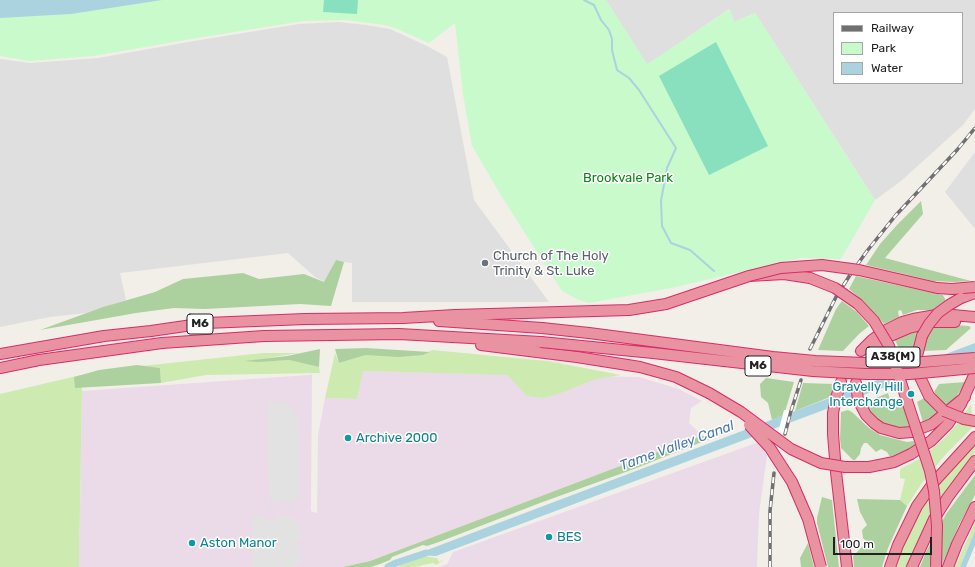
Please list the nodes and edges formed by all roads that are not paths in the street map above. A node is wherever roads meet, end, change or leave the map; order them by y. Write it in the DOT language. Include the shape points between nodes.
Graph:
graph roads {
  1 [pos="749,276"];
  2 [pos="975,287"];
  3 [pos="975,293"];
  4 [pos="403,318"];
  5 [pos="968,318"];
  6 [pos="975,322"];
  7 [pos="541,347"];
  8 [pos="869,348"];
  9 [pos="0,354"];
  10 [pos="975,358"];
  11 [pos="0,368"];
  12 [pos="975,368"];
  13 [pos="975,373"];
  14 [pos="841,382"];
  15 [pos="856,383"];
  16 [pos="709,393"];
  17 [pos="965,397"];
  18 [pos="975,421"];
  19 [pos="975,437"];
  20 [pos="835,459"];
  21 [pos="975,461"];
  22 [pos="836,472"];
  23 [pos="975,507"];
  24 [pos="821,567"];
  25 [pos="847,567"];
  26 [pos="890,567"];
  27 [pos="912,567"];
  28 [pos="936,567"];
  29 [pos="948,567"];
  1 -- 2 [label="highway, M6, bridge" via="781,268 822,265 859,270 937,288 952,290"];
  1 -- 4 [label="highway, M6" via="653,307 617,311"];
  1 -- 28 [label="highway, A38(M), bridge" via="790,274 826,283 858,304 881,331 893,357 930,471 938,526"];
  3 -- 18 [label="highway, bridge" via="953,302 935,316 921,339 917,360 921,380 933,401 952,415"];
  4 -- 9 [label="highway, M6" via="206,323 104,336"];
  4 -- 10 [label="highway, M6, bridge" via="589,332 815,361 865,364"];
  5 -- 6 [label="highway"];
  5 -- 8 [label="highway" via="913,326"];
  7 -- 11 [label="highway, M6" via="399,334 264,336 162,343"];
  7 -- 12 [label="highway, M6, bridge" via="652,353 814,372 910,374"];
  7 -- 16 [label="highway, M6" via="659,372"];
  13 -- 17 [label="highway, M6"];
  14 -- 20 [label="highway" via="833,413"];
  15 -- 17 [label="highway, M6" via="858,400 864,413 874,423 890,431 908,433 924,428"];
  16 -- 17 [label="highway, M6, bridge" via="741,412 802,456 845,468 894,462 911,454 943,430"];
  16 -- 24 [label="highway, M6, bridge" via="752,427 785,470 804,507"];
  19 -- 26 [label="highway" via="934,482 917,506"];
  21 -- 27 [label="highway" via="934,519"];
  22 -- 25 [label="highway"];
  23 -- 29 [label="highway"];
}
